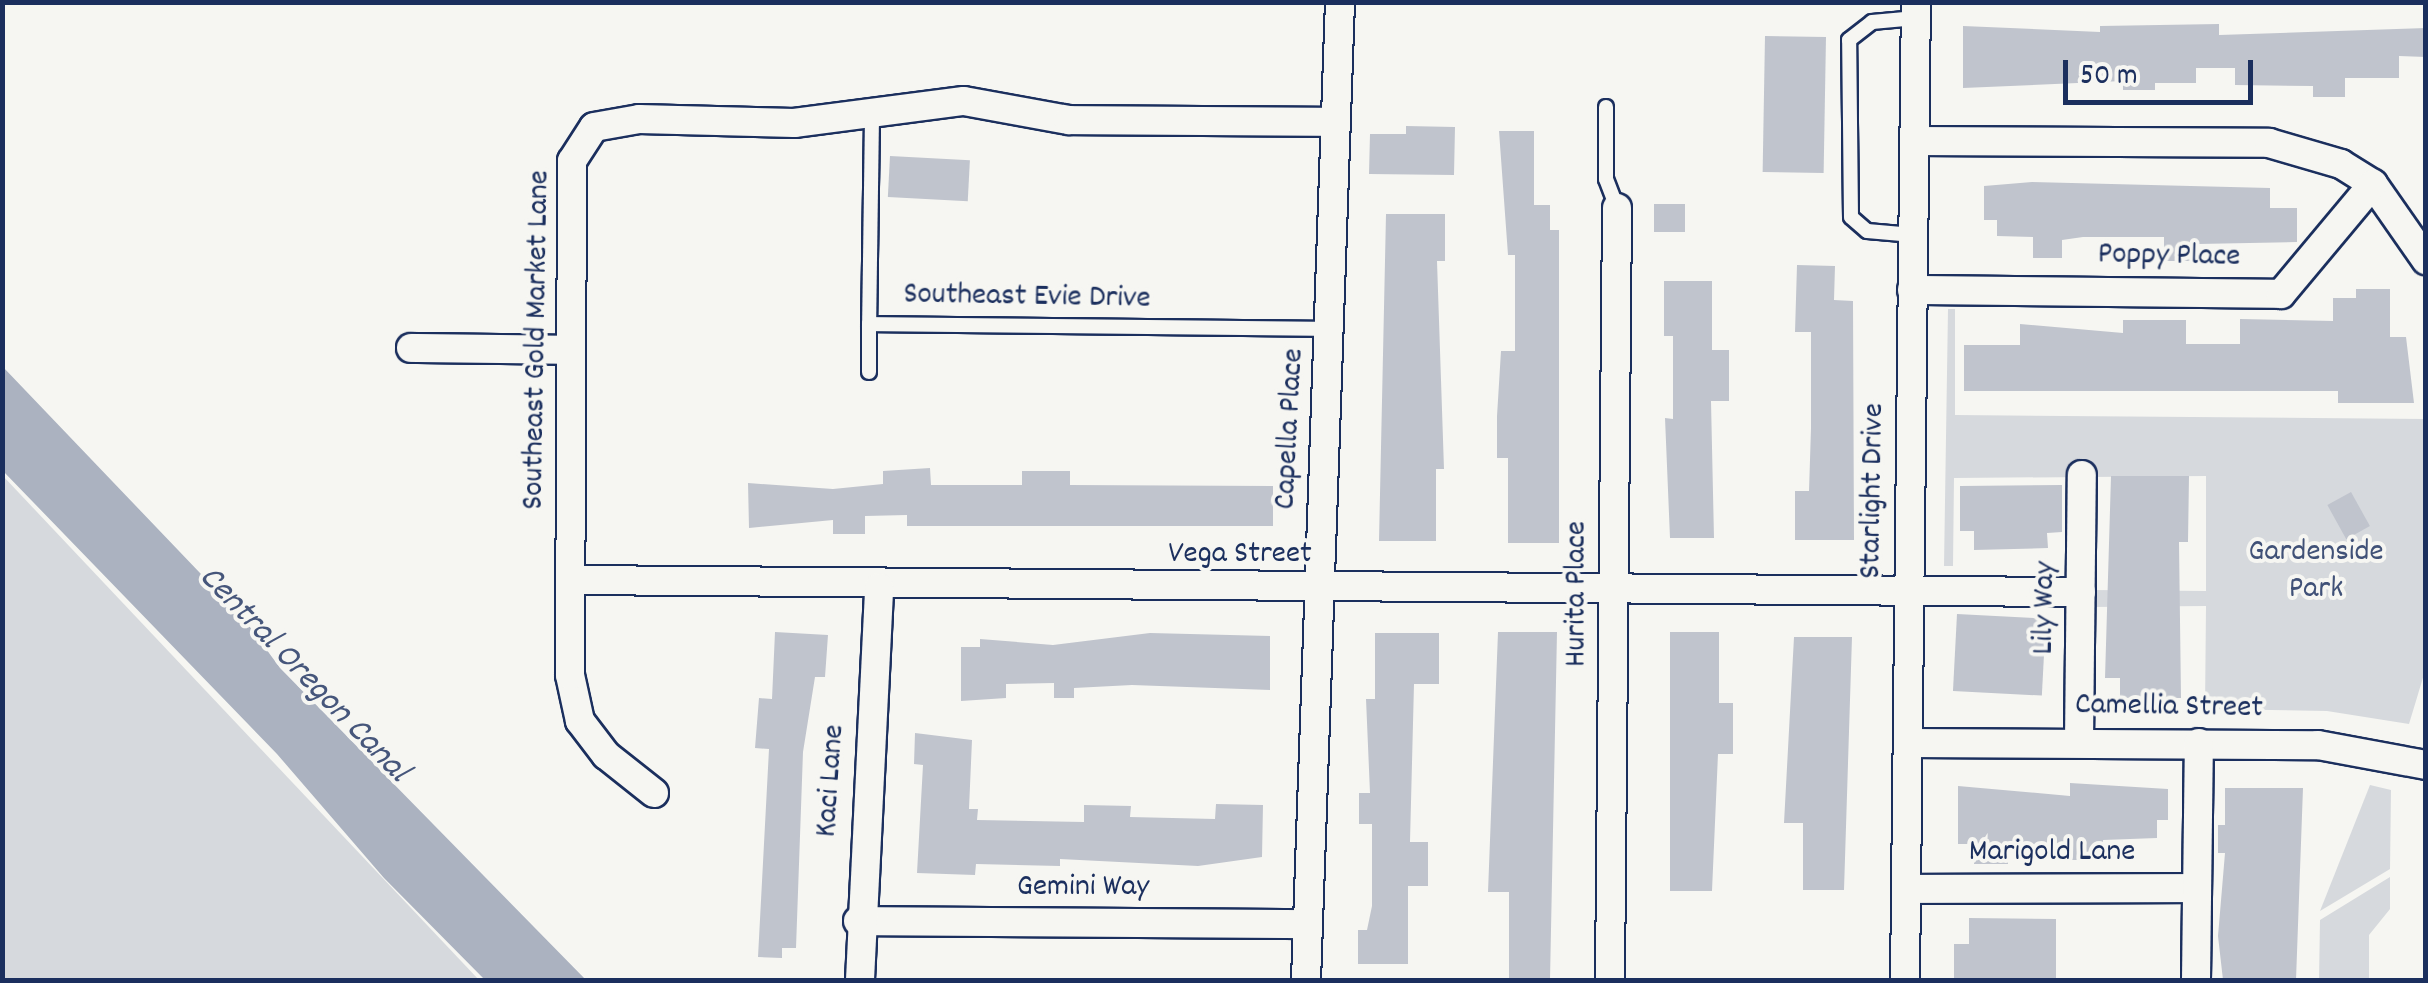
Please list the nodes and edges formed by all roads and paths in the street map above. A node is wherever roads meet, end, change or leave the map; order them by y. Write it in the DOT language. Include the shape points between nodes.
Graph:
graph roads {
  1 [pos="1340,2"];
  2 [pos="1916,10"];
  3 [pos="1606,107"];
  4 [pos="872,117"];
  5 [pos="1336,122"];
  6 [pos="1915,141"];
  7 [pos="2374,184"];
  8 [pos="1616,208"];
  9 [pos="1913,235"];
  10 [pos="2426,260"];
  11 [pos="1912,290"];
  12 [pos="870,324"];
  13 [pos="1332,328"];
  14 [pos="411,348"];
  15 [pos="568,350"];
  16 [pos="869,372"];
  17 [pos="2082,475"];
  18 [pos="572,580"];
  19 [pos="879,586"];
  20 [pos="1613,588"];
  21 [pos="1316,590"];
  22 [pos="2080,592"];
  23 [pos="1906,594"];
  24 [pos="2079,742"];
  25 [pos="1910,743"];
  26 [pos="2199,743"];
  27 [pos="2426,765"];
  28 [pos="654,793"];
  29 [pos="1907,888"];
  30 [pos="2196,888"];
  31 [pos="858,921"];
  32 [pos="1307,924"];
  33 [pos="860,980"];
  34 [pos="1306,980"];
  35 [pos="1610,980"];
  36 [pos="1905,980"];
  37 [pos="2196,980"];
  1 -- 5 [label="street, Capella Place"];
  2 -- 6 [label="street, Starlight Drive"];
  2 -- 9 [label="lane" via="1872,22 1849,40 1850,217 1868,231"];
  3 -- 8 [label="lane" via="1606,180"];
  4 -- 5 [label="street, Southeast Gold Market Lane" via="964,100 1070,120"];
  4 -- 12 [label="lane, Southeast Evie Drive"];
  4 -- 15 [label="street, Southeast Gold Market Lane" via="639,119 594,127 572,161"];
  5 -- 13 [label="street, Capella Place"];
  6 -- 7 [label="street" via="2269,143 2341,164"];
  6 -- 9 [label="street, Starlight Drive"];
  7 -- 10 [label="street"];
  7 -- 11 [label="street, Poppy Place" via="2282,294"];
  8 -- 20 [label="street, Hurita Place"];
  9 -- 11 [label="street, Starlight Drive"];
  11 -- 23 [label="street, Starlight Drive"];
  12 -- 13 [label="lane, Southeast Evie Drive"];
  12 -- 16 [label="lane"];
  13 -- 21 [label="street, Capella Place"];
  14 -- 15 [label="street"];
  15 -- 18 [label="street, Southeast Gold Market Lane"];
  17 -- 22 [label="street, Lily Way"];
  18 -- 19 [label="street, Vega Street"];
  18 -- 28 [label="street, Southeast Gold Market Lane" via="570,674 580,721 606,755"];
  19 -- 21 [label="street, Vega Street"];
  19 -- 31 [label="street, Kaci Lane"];
  20 -- 21 [label="street, Vega Street"];
  20 -- 23 [label="street, Vega Street"];
  20 -- 35 [label="street, Hurita Place"];
  21 -- 32 [label="street, Capella Place"];
  22 -- 23 [label="street, Vega Street"];
  22 -- 24 [label="street, Lily Way"];
  23 -- 25 [label="street, Starlight Drive"];
  24 -- 25 [label="street, Camellia Street"];
  24 -- 26 [label="street, Camellia Street"];
  25 -- 29 [label="street, Starlight Drive"];
  26 -- 27 [label="street, Camellia Street" via="2318,745"];
  26 -- 30 [label="street"];
  29 -- 30 [label="street, Marigold Lane"];
  29 -- 36 [label="street, Starlight Drive"];
  30 -- 37 [label="street"];
  31 -- 32 [label="street, Gemini Way"];
  31 -- 33 [label="street, Kaci Lane"];
  32 -- 34 [label="street, Capella Place"];
}
